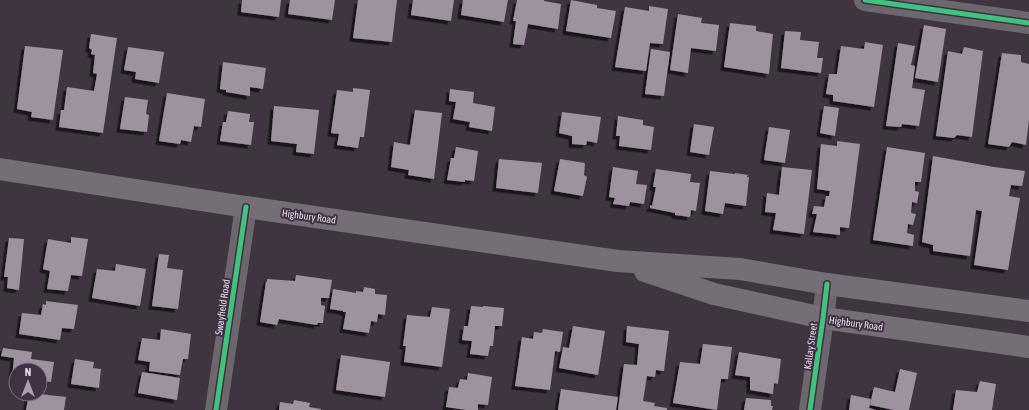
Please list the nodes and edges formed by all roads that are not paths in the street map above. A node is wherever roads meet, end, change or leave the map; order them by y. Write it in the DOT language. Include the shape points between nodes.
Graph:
graph roads {
  1 [pos="865,0"];
  2 [pos="1029,23"];
  3 [pos="0,169"];
  4 [pos="246,207"];
  5 [pos="618,261"];
  6 [pos="827,284"];
  7 [pos="1029,311"];
  8 [pos="823,318"];
  9 [pos="1029,347"];
  10 [pos="216,410"];
  11 [pos="810,410"];
  1 -- 2 [label="street"];
  3 -- 4 [label="main road, Highbury Road"];
  4 -- 5 [label="main road, Highbury Road"];
  4 -- 10 [label="street, Swayfield Road"];
  5 -- 6 [label="main road, Highbury Road" via="740,269"];
  5 -- 8 [label="main road, Highbury Road" via="714,294"];
  6 -- 7 [label="main road, Highbury Road"];
  6 -- 8 [label="street, Kallay Street"];
  8 -- 9 [label="main road, Highbury Road"];
  8 -- 11 [label="street, Kallay Street"];
}
